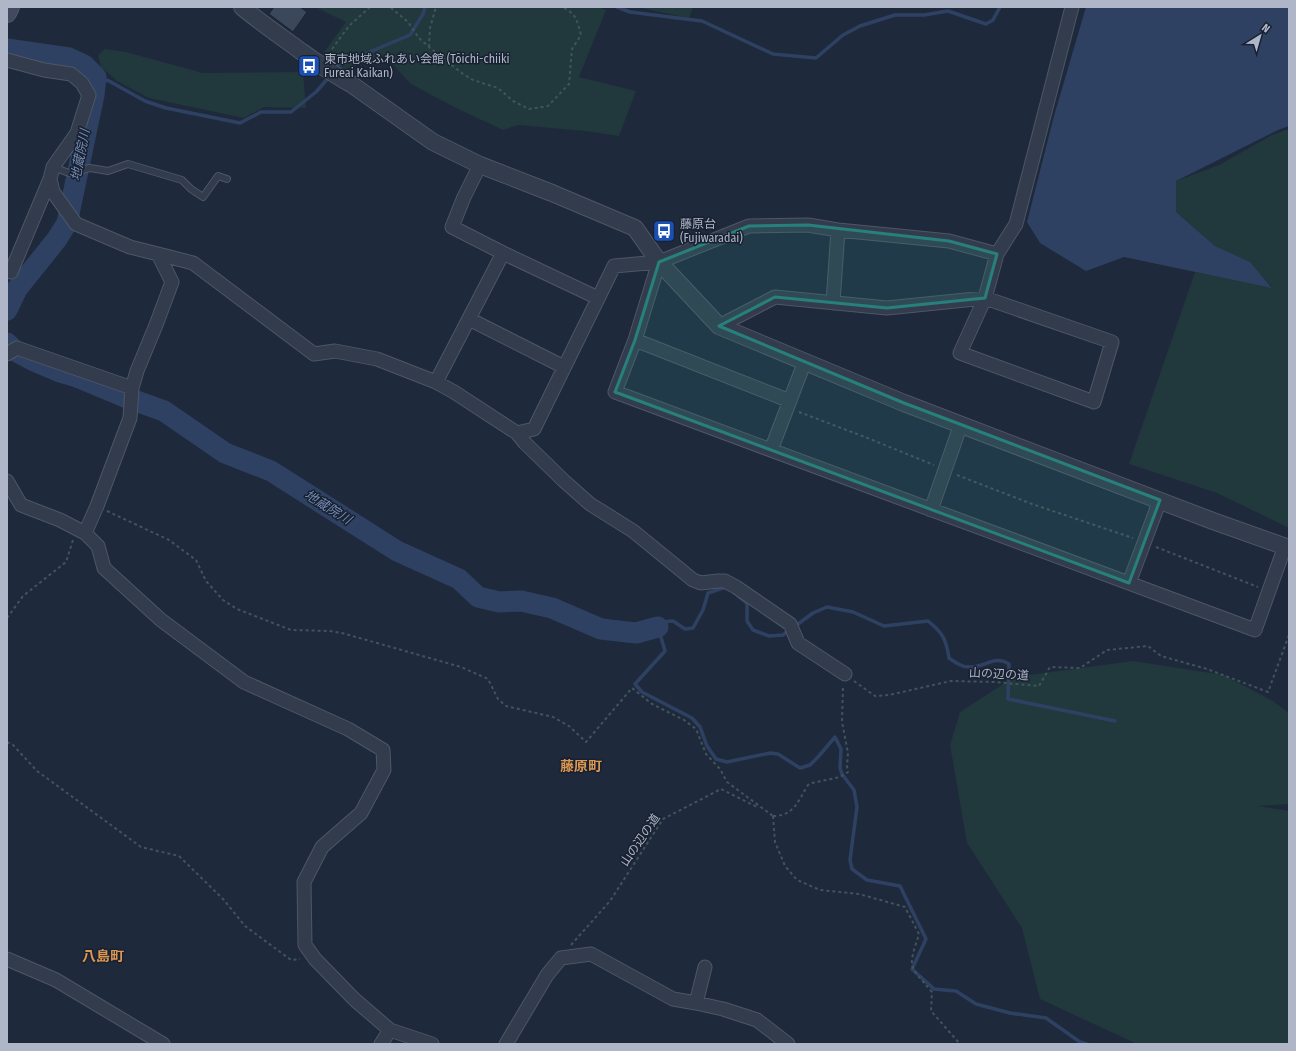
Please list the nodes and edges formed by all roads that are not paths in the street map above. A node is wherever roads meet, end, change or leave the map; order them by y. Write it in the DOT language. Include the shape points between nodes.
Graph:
graph roads {
  1 [pos="10,7"];
  2 [pos="242,7"];
  3 [pos="1072,7"];
  4 [pos="7,12"];
  5 [pos="7,60"];
  6 [pos="480,165"];
  7 [pos="52,173"];
  8 [pos="227,179"];
  9 [pos="838,230"];
  10 [pos="158,254"];
  11 [pos="503,254"];
  12 [pos="997,254"];
  13 [pos="659,262"];
  14 [pos="7,271"];
  15 [pos="598,298"];
  16 [pos="985,298"];
  17 [pos="832,303"];
  18 [pos="469,319"];
  19 [pos="719,326"];
  20 [pos="635,340"];
  21 [pos="12,351"];
  22 [pos="805,361"];
  23 [pos="564,367"];
  24 [pos="436,382"];
  25 [pos="132,388"];
  26 [pos="788,404"];
  27 [pos="961,424"];
  28 [pos="517,433"];
  29 [pos="771,450"];
  30 [pos="7,481"];
  31 [pos="1160,500"];
  32 [pos="931,510"];
  33 [pos="81,531"];
  34 [pos="1287,547"];
  35 [pos="1128,583"];
  36 [pos="845,674"];
  37 [pos="7,959"];
  38 [pos="705,967"];
  39 [pos="696,1003"];
  40 [pos="390,1030"];
  41 [pos="163,1044"];
  42 [pos="381,1044"];
  43 [pos="432,1044"];
  44 [pos="506,1044"];
  45 [pos="788,1044"];
  1 -- 4 [label="main road"];
  2 -- 6 [label="street" via="433,142"];
  3 -- 12 [label="street" via="1016,224"];
  5 -- 7 [label="street" via="71,74 82,83 89,95 77,133"];
  6 -- 11 [label="street" via="452,227"];
  6 -- 13 [label="street" via="635,228"];
  7 -- 8 [label="lane" via="69,173 90,168 108,171 128,164 182,180 203,197 218,176"];
  7 -- 10 [label="street" via="52,192 76,224 130,247"];
  7 -- 14 [label="street" via="11,272"];
  9 -- 12 [label="street" via="949,241"];
  9 -- 13 [label="street" via="808,225 749,226"];
  9 -- 17 [label="street"];
  10 -- 24 [label="street" via="193,263 314,354 335,351 377,359"];
  10 -- 25 [label="street" via="172,282"];
  11 -- 15 [label="street"];
  11 -- 18 [label="street"];
  12 -- 16 [label="street"];
  13 -- 15 [label="street" via="614,266"];
  13 -- 19 [label="street"];
  13 -- 20 [label="street"];
  15 -- 23 [label="street"];
  16 -- 16 [label="street" via="960,353 1094,402 1112,342"];
  16 -- 17 [label="street" via="887,308"];
  17 -- 19 [label="street" via="775,297"];
  18 -- 23 [label="street"];
  18 -- 24 [label="street"];
  19 -- 22 [label="street"];
  20 -- 26 [label="street"];
  20 -- 29 [label="street" via="615,392"];
  21 -- 25 [label="street"];
  22 -- 26 [label="street"];
  22 -- 27 [label="street"];
  23 -- 28 [label="street" via="534,429"];
  24 -- 28 [label="street"];
  25 -- 33 [label="street" via="130,418 97,506"];
  26 -- 29 [label="street"];
  27 -- 31 [label="street"];
  27 -- 32 [label="street"];
  28 -- 36 [label="street" via="524,444 585,499 633,531 693,580 701,583 725,581 736,587 790,624 798,643"];
  29 -- 32 [label="street"];
  30 -- 33 [label="street" via="20,505"];
  31 -- 34 [label="street"];
  31 -- 35 [label="street"];
  32 -- 35 [label="street"];
  33 -- 40 [label="street" via="98,546 104,568 161,620 244,682 348,729 383,750 384,770 361,813 322,847 304,882 305,945 315,959 355,1000"];
  34 -- 35 [label="street" via="1255,630"];
  37 -- 41 [label="street" via="56,980"];
  38 -- 39 [label="street"];
  39 -- 44 [label="street" via="673,999 591,954 560,958"];
  39 -- 45 [label="street" via="756,1020"];
  40 -- 42 [label="street"];
  40 -- 43 [label="street"];
}
